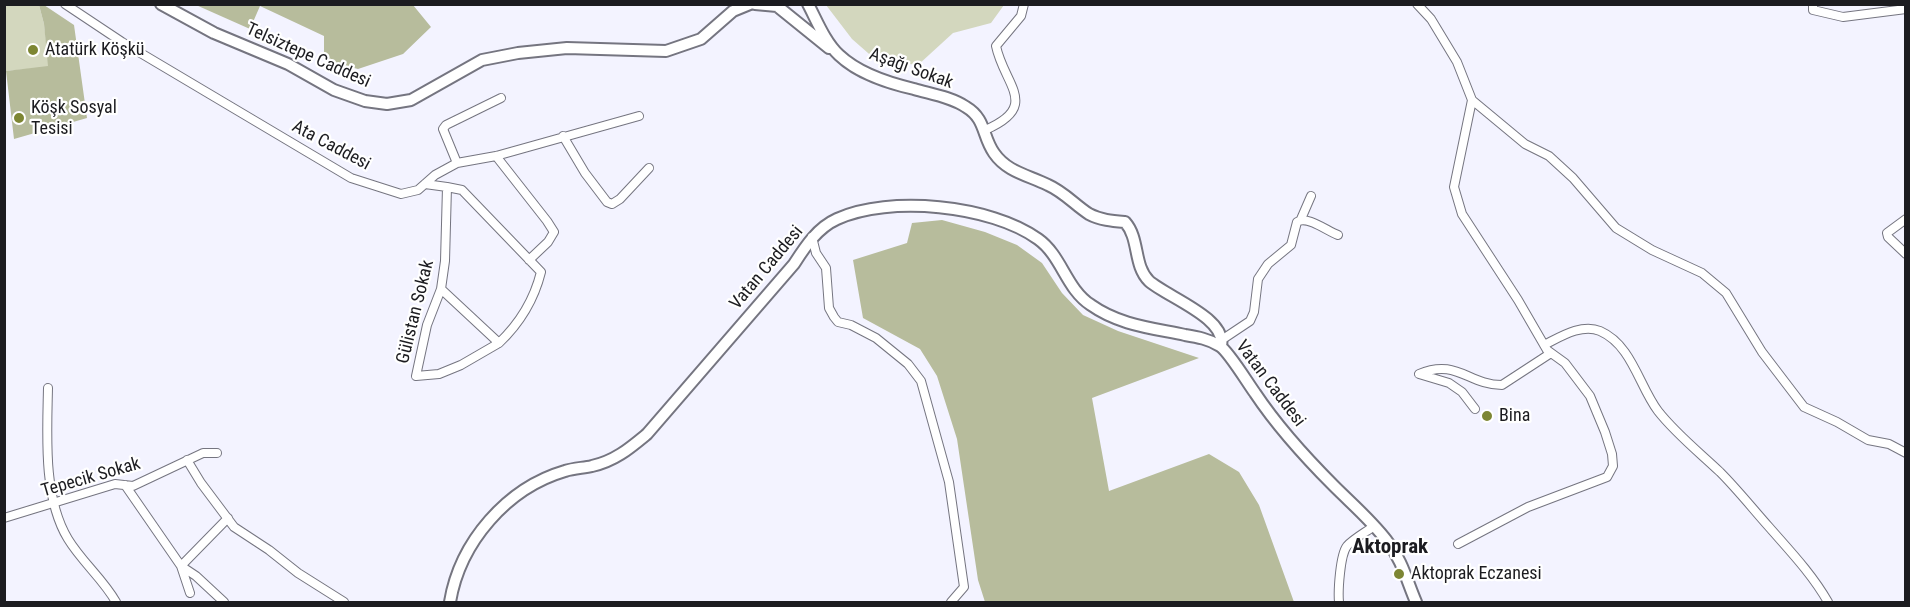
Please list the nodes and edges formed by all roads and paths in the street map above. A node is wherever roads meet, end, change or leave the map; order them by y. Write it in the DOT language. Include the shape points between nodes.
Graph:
graph roads {
  1 [pos="65,4"];
  2 [pos="161,4"];
  3 [pos="750,4"];
  4 [pos="755,4"];
  5 [pos="808,4"];
  6 [pos="1024,4"];
  7 [pos="1417,4"];
  8 [pos="1813,4"];
  9 [pos="1905,9"];
  10 [pos="839,55"];
  11 [pos="501,98"];
  12 [pos="1472,100"];
  13 [pos="639,116"];
  14 [pos="985,130"];
  15 [pos="563,136"];
  16 [pos="496,156"];
  17 [pos="457,164"];
  18 [pos="649,168"];
  19 [pos="425,184"];
  20 [pos="447,187"];
  21 [pos="1311,196"];
  22 [pos="1301,219"];
  23 [pos="1905,219"];
  24 [pos="1338,235"];
  25 [pos="812,237"];
  26 [pos="1905,254"];
  27 [pos="529,260"];
  28 [pos="441,289"];
  29 [pos="499,343"];
  30 [pos="1222,343"];
  31 [pos="1544,345"];
  32 [pos="1551,353"];
  33 [pos="48,388"];
  34 [pos="1475,409"];
  35 [pos="217,453"];
  36 [pos="1905,453"];
  37 [pos="187,460"];
  38 [pos="125,485"];
  39 [pos="55,504"];
  40 [pos="4,518"];
  41 [pos="228,518"];
  42 [pos="1374,526"];
  43 [pos="1458,544"];
  44 [pos="181,566"];
  45 [pos="190,593"];
  46 [pos="116,603"];
  47 [pos="224,603"];
  48 [pos="344,603"];
  49 [pos="450,603"];
  50 [pos="951,603"];
  51 [pos="1339,603"];
  52 [pos="1416,603"];
  53 [pos="1828,603"];
  1 -- 19 [label="street, Ata Caddesi" via="351,178 401,194"];
  2 -- 3 [label="street, Telsiztepe Caddesi" via="334,90 387,104 411,100 482,60 518,53 567,48 666,51 701,39 733,11"];
  4 -- 10 [label="street" via="777,6"];
  5 -- 10 [label="street, Aşağı Sokak"];
  6 -- 14 [label="street" via="1021,16 996,46 1015,91 1014,109 1002,123"];
  7 -- 12 [label="street" via="1431,19 1457,63"];
  8 -- 9 [label="street" via="1813,10 1843,17"];
  10 -- 14 [label="street, Aşağı Sokak" via="883,80 966,107"];
  11 -- 17 [label="street" via="443,129"];
  12 -- 31 [label="street" via="1454,187 1462,214"];
  12 -- 36 [label="street" via="1574,178 1616,228 1702,273 1726,293 1762,352 1804,407 1868,440 1889,444"];
  13 -- 15 [label="street, Ata Caddesi"];
  14 -- 30 [label="street, Aşağı Sokak" via="993,152 1008,168 1048,185 1090,214 1125,222 1132,230 1140,269 1150,282 1194,309 1218,330"];
  15 -- 16 [label="street, Ata Caddesi"];
  15 -- 18 [label="street" via="585,173 612,204"];
  16 -- 17 [label="street, Ata Caddesi"];
  16 -- 27 [label="street" via="554,232"];
  17 -- 19 [label="street, Ata Caddesi"];
  19 -- 20 [label="street"];
  20 -- 27 [label="street" via="462,190"];
  20 -- 28 [label="street, Gülistan Sokak"];
  21 -- 22 [label="street"];
  22 -- 24 [label="street"];
  22 -- 30 [label="street" via="1291,246 1268,264 1258,279 1250,321"];
  23 -- 26 [label="street" via="1887,233"];
  25 -- 30 [label="street, Vatan Caddesi" via="835,220 857,212 893,206 956,208 1038,238 1077,294 1103,313 1120,321"];
  25 -- 49 [label="street, Vatan Caddesi" via="794,264 647,434 607,463 566,470 516,495 482,528 460,568"];
  25 -- 50 [label="street" via="826,268 829,308 834,317 876,338 908,364 921,381 949,482 961,559 964,587"];
  27 -- 29 [label="street" via="541,272 537,286 524,314"];
  28 -- 29 [label="street"];
  28 -- 29 [label="street, Gülistan Sokak" via="427,325 416,376 439,374"];
  30 -- 42 [label="street, Vatan Caddesi" via="1269,414"];
  31 -- 32 [label="street"];
  31 -- 53 [label="street" via="1587,328 1598,330 1618,344 1659,413 1731,483 1816,581"];
  32 -- 34 [label="street" via="1502,385 1481,383 1448,368 1419,374 1449,383"];
  32 -- 43 [label="street" via="1565,363 1590,396 1605,432 1613,466 1607,477 1528,507"];
  33 -- 39 [label="street" via="47,448"];
  35 -- 37 [label="street, Tepecik Sokak" via="203,453"];
  37 -- 38 [label="street, Tepecik Sokak" via="133,486"];
  37 -- 41 [label="street"];
  38 -- 39 [label="street, Tepecik Sokak" via="115,484"];
  38 -- 44 [label="street"];
  39 -- 40 [label="street, Tepecik Sokak"];
  39 -- 46 [label="street" via="67,537"];
  41 -- 44 [label="street"];
  41 -- 48 [label="street" via="248,537"];
  42 -- 51 [label="street" via="1347,547"];
  42 -- 52 [label="street, Vatan Caddesi" via="1400,561"];
  44 -- 45 [label="street"];
  44 -- 47 [label="street"];
}
